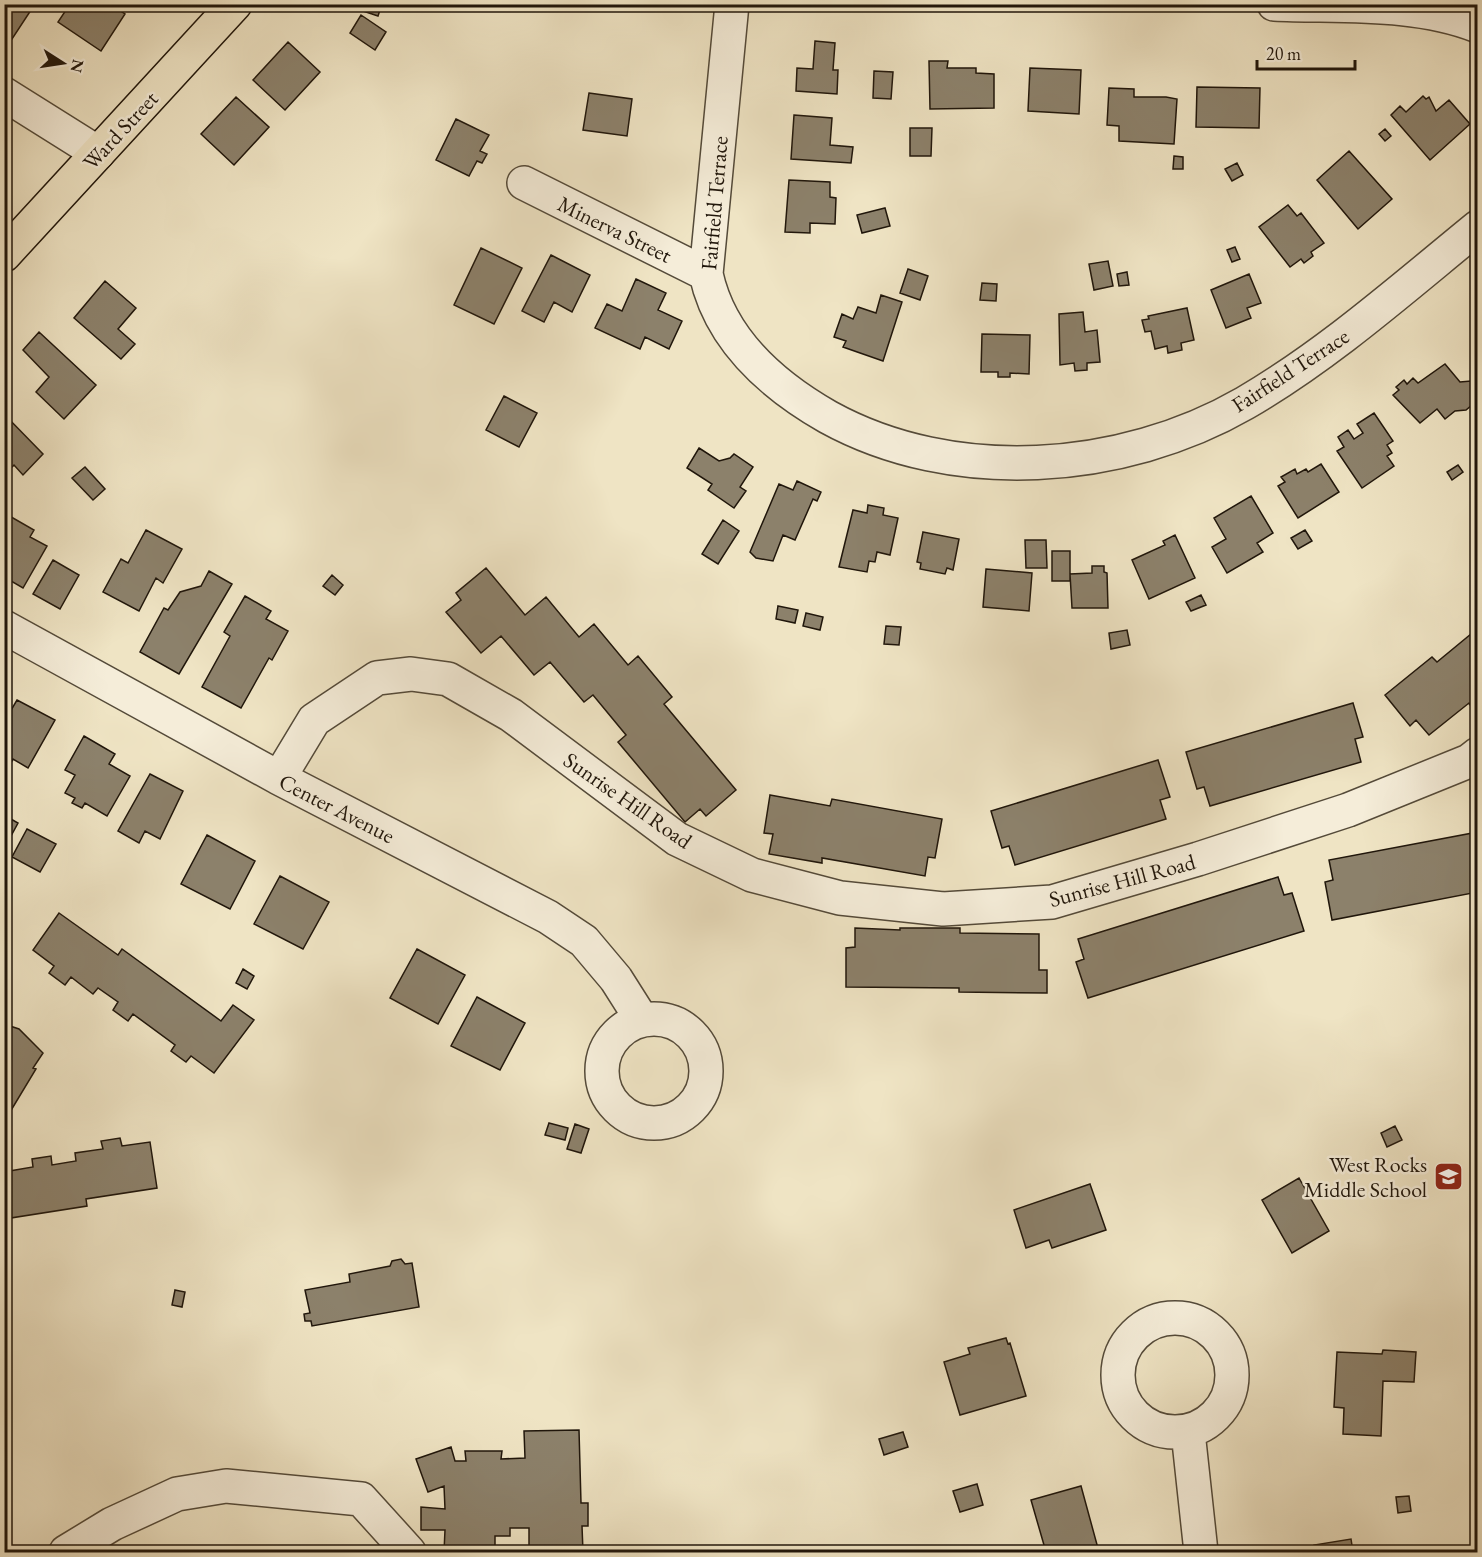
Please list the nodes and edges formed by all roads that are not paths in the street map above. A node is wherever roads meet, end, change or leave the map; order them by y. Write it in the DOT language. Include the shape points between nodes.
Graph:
graph roads {
  1 [pos="235,4"];
  2 [pos="732,4"];
  3 [pos="1274,4"];
  4 [pos="1478,26"];
  5 [pos="4,94"];
  6 [pos="98,153"];
  7 [pos="524,183"];
  8 [pos="1478,227"];
  9 [pos="4,255"];
  10 [pos="706,274"];
  11 [pos="4,627"];
  12 [pos="1478,754"];
  13 [pos="279,778"];
  14 [pos="642,1020"];
  15 [pos="1188,1432"];
  16 [pos="66,1552"];
  17 [pos="409,1552"];
  18 [pos="1201,1552"];
  1 -- 6 [label="main road, Ward Street"];
  2 -- 10 [label="street, Fairfield Terrace"];
  3 -- 4 [label="street" via="1411,11"];
  5 -- 6 [label="street"];
  6 -- 9 [label="main road, Ward Street"];
  7 -- 10 [label="street, Minerva Street"];
  8 -- 10 [label="street, Fairfield Terrace" via="1353,329 1243,404 1162,439 1068,460 1007,463 913,452 844,425 791,394 747,354 717,310"];
  11 -- 13 [label="street, Center Avenue"];
  12 -- 13 [label="street, Sunrise Hill Road" via="1348,810 1052,902 943,909 840,898 752,875 677,838 511,715 448,679 411,674 377,678 314,720"];
  13 -- 14 [label="street, Center Avenue" via="548,917 584,941 616,979"];
  15 -- 18 [label="street"];
  16 -- 17 [label="street" via="112,1524 177,1494 226,1486 361,1499"];
}
